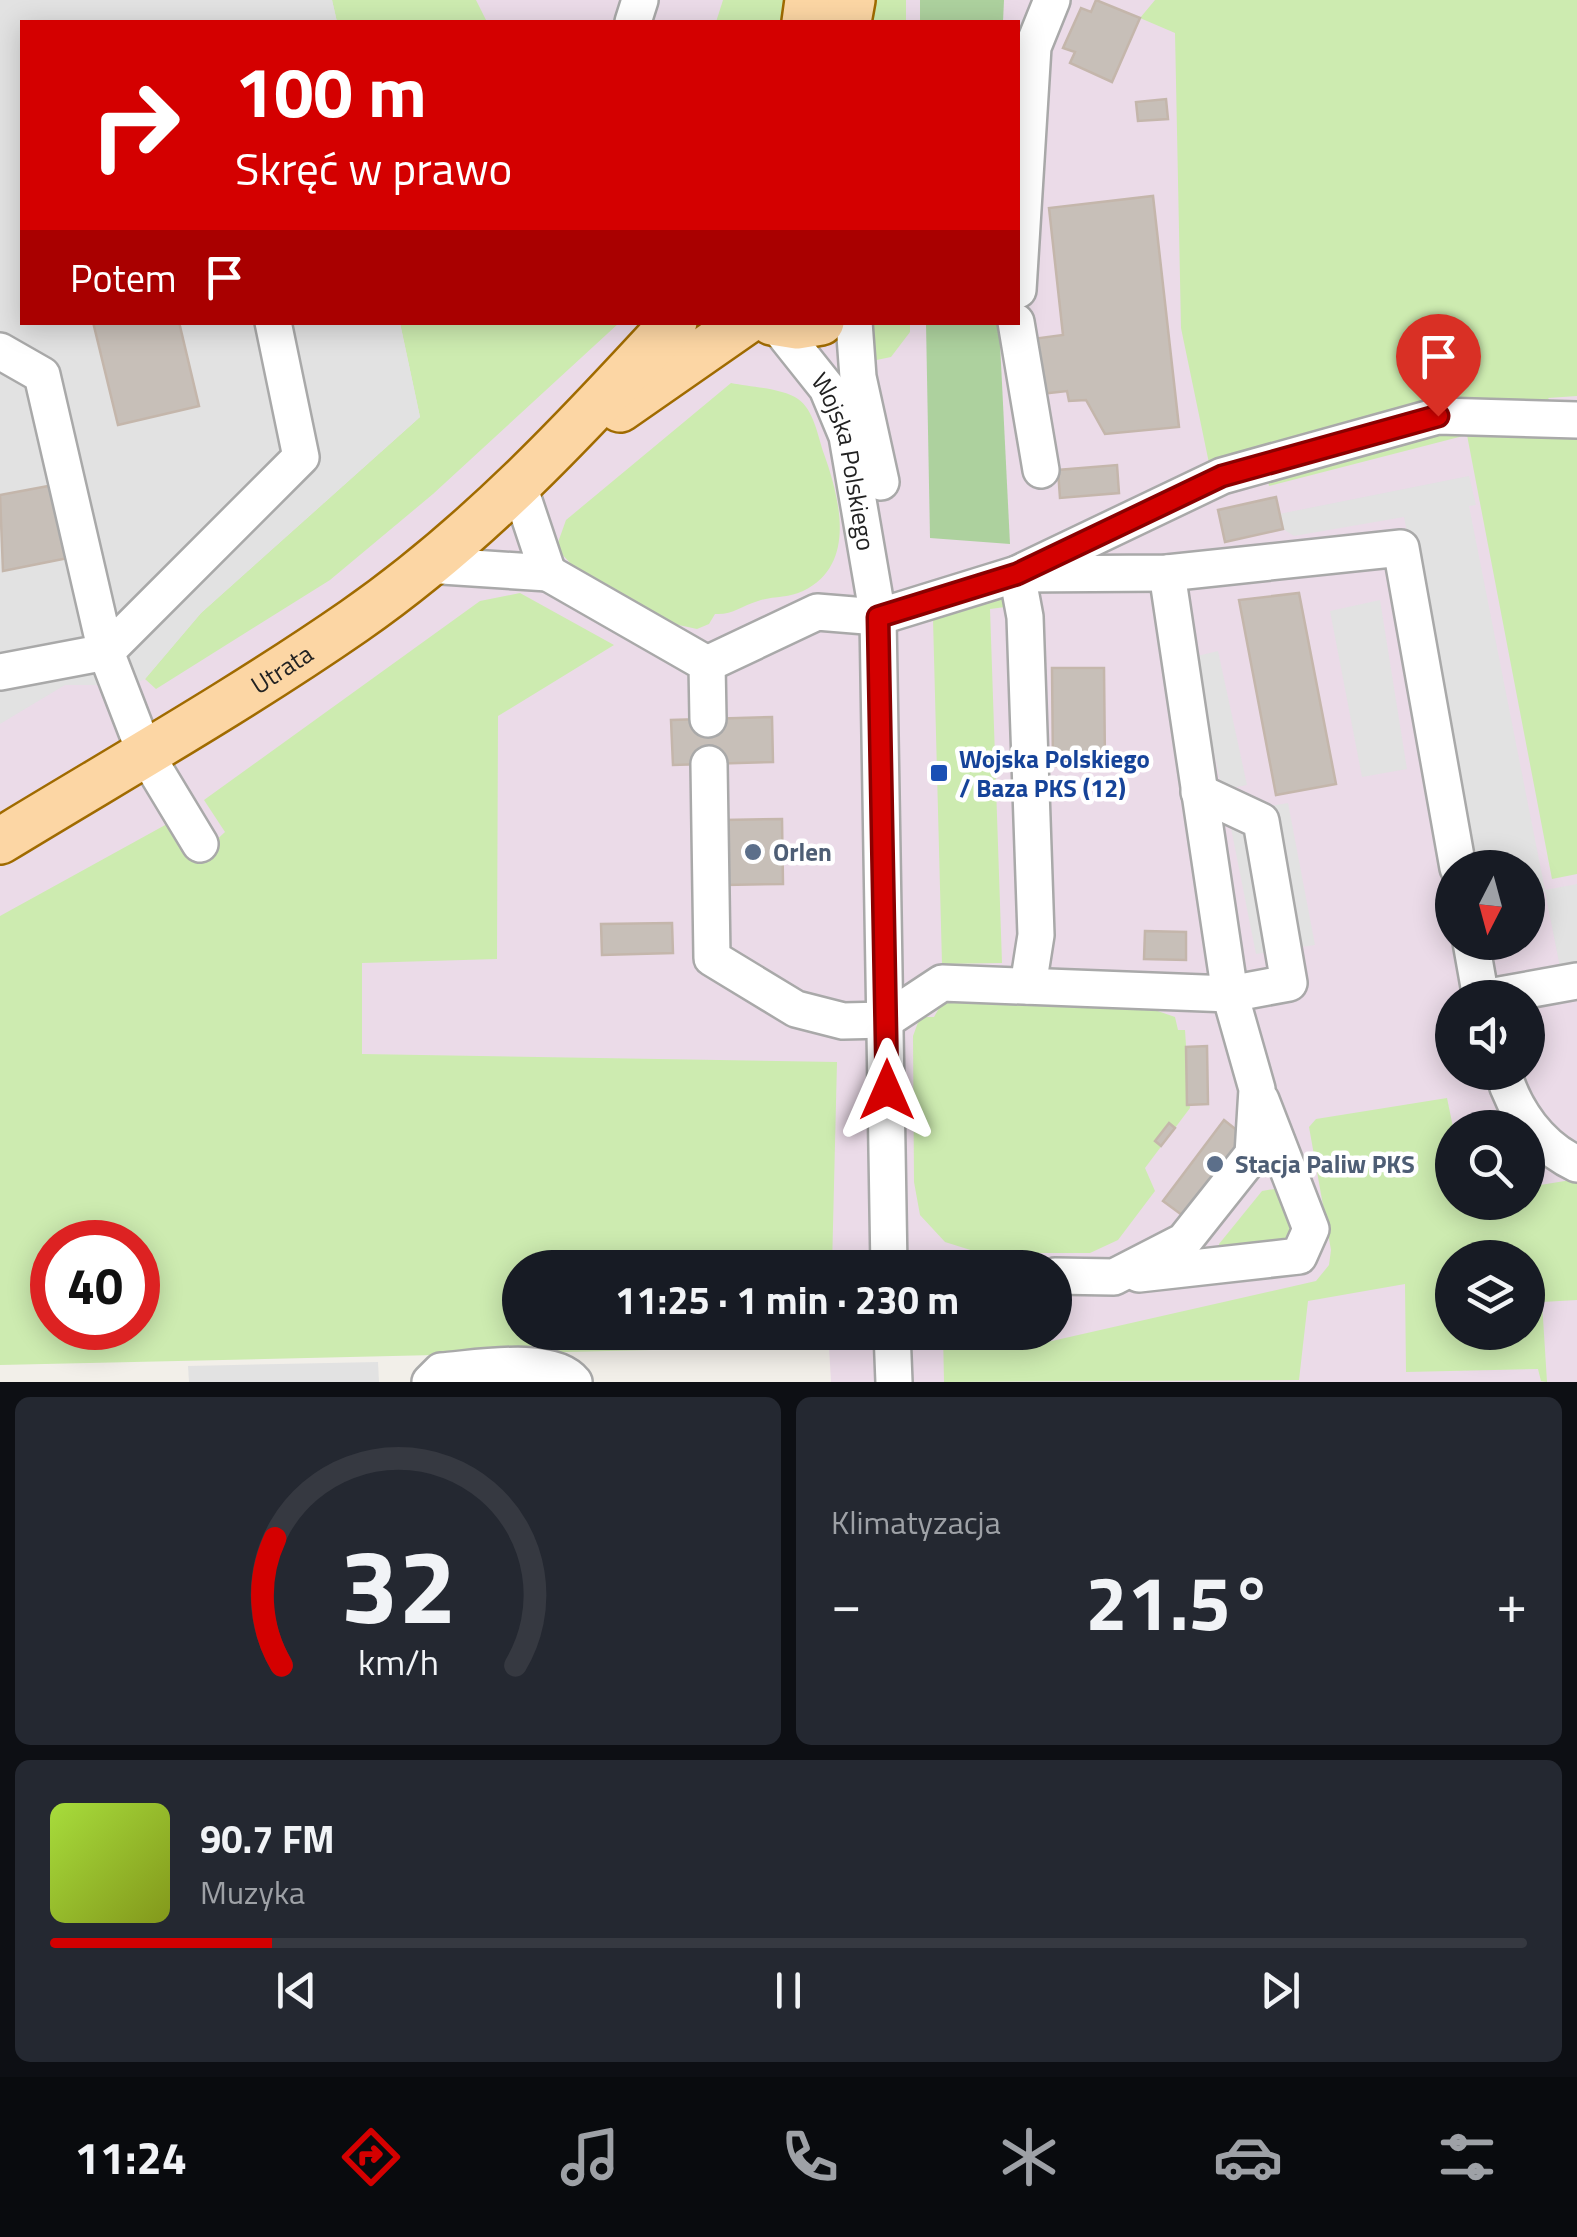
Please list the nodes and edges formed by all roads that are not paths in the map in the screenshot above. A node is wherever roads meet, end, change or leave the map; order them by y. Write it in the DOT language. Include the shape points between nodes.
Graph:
graph roads {
  1 [pos="1052,0"];
  2 [pos="1020,255"];
  3 [pos="274,325"];
  4 [pos="671,325"];
  5 [pos="761,325"];
  6 [pos="766,325"];
  7 [pos="854,325"];
  8 [pos="1016,325"];
  9 [pos="0,351"];
  10 [pos="1577,420"];
  11 [pos="1040,470"];
  12 [pos="530,476"];
  13 [pos="428,565"];
  14 [pos="548,573"];
  15 [pos="1166,573"];
  16 [pos="1017,574"];
  17 [pos="878,617"];
  18 [pos="106,652"];
  19 [pos="708,664"];
  20 [pos="0,672"];
  21 [pos="708,719"];
  22 [pos="145,753"];
  23 [pos="709,764"];
  24 [pos="1199,792"];
  25 [pos="0,841"];
  26 [pos="200,844"];
  27 [pos="1455,850"];
  28 [pos="1577,981"];
  29 [pos="1028,986"];
  30 [pos="1545,987"];
  31 [pos="1230,994"];
  32 [pos="886,1020"];
  33 [pos="1257,1089"];
  34 [pos="1508,1090"];
  35 [pos="1577,1164"];
  36 [pos="889,1250"];
  37 [pos="1072,1276"];
  38 [pos="1114,1277"];
  39 [pos="893,1350"];
  40 [pos="430,1382"];
  41 [pos="574,1382"];
  42 [pos="894,1382"];
  1 -- 2 [label="street" via="1032,47"];
  3 -- 18 [label="street" via="302,457"];
  4 -- 12 [label="main road, Utrata"];
  5 -- 12 [label="main road, Utrata"];
  6 -- 17 [label="street, Wojska Polskiego" via="827,388 847,436"];
  7 -- 17 [label="street, Wojska Polskiego" via="858,377 886,510 889,557"];
  8 -- 11 [label="street"];
  9 -- 18 [label="street" via="42,375"];
  10 -- 16 [label="street" via="1438,416 1222,476"];
  12 -- 13 [label="main road, Utrata"];
  12 -- 14 [label="street"];
  13 -- 14 [label="street"];
  13 -- 22 [label="main road, Utrata" via="355,620"];
  14 -- 19 [label="street"];
  15 -- 16 [label="street"];
  15 -- 24 [label="street"];
  15 -- 27 [label="street" via="1401,548"];
  16 -- 17 [label="street"];
  16 -- 29 [label="street" via="1025,617 1036,935"];
  17 -- 19 [label="street" via="817,612"];
  17 -- 32 [label="street, Wojska Polskiego"];
  18 -- 20 [label="street"];
  18 -- 22 [label="street"];
  19 -- 21 [label="street"];
  22 -- 25 [label="main road, Utrata"];
  22 -- 26 [label="street"];
  23 -- 32 [label="street" via="712,958 796,1009 843,1021"];
  24 -- 31 [label="street"];
  24 -- 31 [label="street" via="1261,821 1289,983"];
  28 -- 30 [label="street"];
  29 -- 31 [label="street"];
  29 -- 32 [label="street" via="942,983"];
  31 -- 33 [label="street"];
  32 -- 36 [label="street, Wojska Polskiego"];
  33 -- 38 [label="street" via="1253,1154 1184,1242"];
  33 -- 38 [label="street" via="1311,1229 1298,1256"];
  34 -- 35 [label="street" via="1512,1104 1556,1155"];
  37 -- 38 [label="street"];
  39 -- 42 [label="street"];
  40 -- 41 [label="street" via="441,1371 530,1365"];
}
